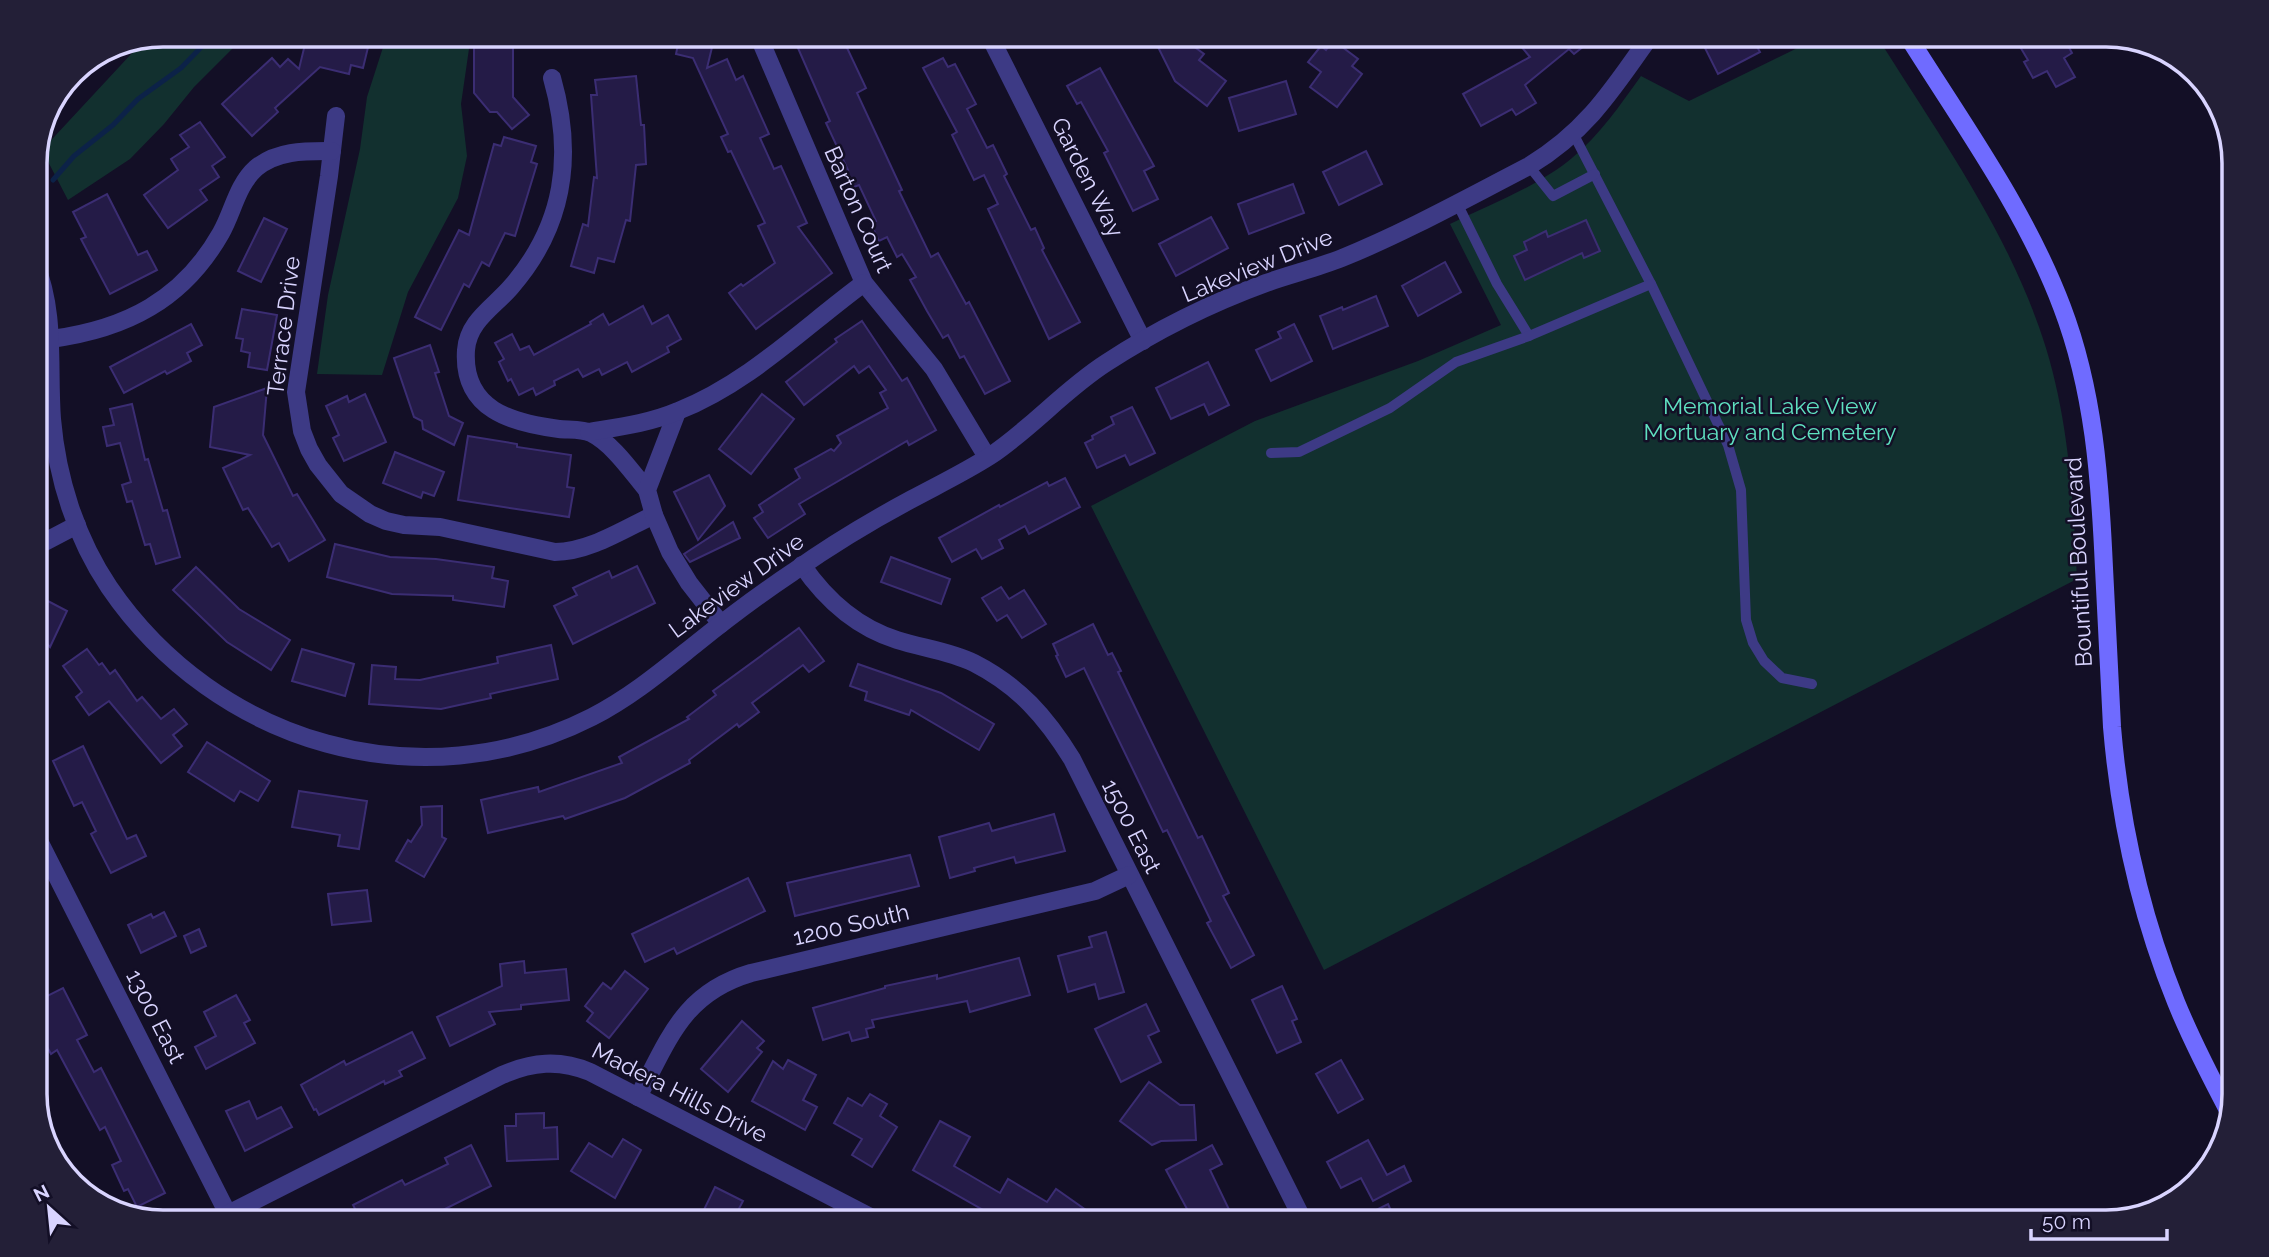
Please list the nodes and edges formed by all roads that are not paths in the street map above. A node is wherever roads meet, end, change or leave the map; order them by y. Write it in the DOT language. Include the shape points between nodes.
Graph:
graph roads {
  1 [pos="763,47"];
  2 [pos="995,47"];
  3 [pos="1642,47"];
  4 [pos="1915,47"];
  5 [pos="552,78"];
  6 [pos="336,116"];
  7 [pos="1574,135"];
  8 [pos="332,151"];
  9 [pos="1529,166"];
  10 [pos="1595,174"];
  11 [pos="1457,203"];
  12 [pos="864,283"];
  13 [pos="1651,284"];
  14 [pos="47,304"];
  15 [pos="1529,336"];
  16 [pos="51,339"];
  17 [pos="1143,341"];
  18 [pos="677,412"];
  19 [pos="589,432"];
  20 [pos="1271,453"];
  21 [pos="987,457"];
  22 [pos="647,490"];
  23 [pos="654,515"];
  24 [pos="77,525"];
  25 [pos="47,541"];
  26 [pos="802,565"];
  27 [pos="721,624"];
  28 [pos="1812,684"];
  29 [pos="47,856"];
  30 [pos="1129,875"];
  31 [pos="638,1097"];
  32 [pos="2222,1097"];
  33 [pos="226,1210"];
  34 [pos="245,1210"];
  35 [pos="857,1210"];
  36 [pos="1298,1210"];
  1 -- 12 [label="street, Barton Court"];
  2 -- 17 [label="street, Garden Way"];
  3 -- 7 [label="street, Lakeview Drive"];
  4 -- 32 [label="main road, Bountiful Boulevard" via="2029,234 2053,284 2079,361 2098,458 2112,727 2126,839 2164,970"];
  5 -- 19 [label="street" via="564,141 559,196 531,261 469,334 466,363 474,388 501,416 530,425"];
  6 -- 8 [label="street, Terrace Drive"];
  7 -- 9 [label="street, Lakeview Drive"];
  7 -- 10 [label="lane"];
  8 -- 16 [label="street" via="290,153 255,169 202,261 147,310 103,330"];
  8 -- 23 [label="street, Terrace Drive" via="296,393 302,431 329,480 356,505 386,521 440,527 555,552 597,541"];
  9 -- 10 [label="lane" via="1553,196"];
  9 -- 11 [label="street, Lakeview Drive"];
  10 -- 13 [label="lane"];
  11 -- 15 [label="lane"];
  11 -- 17 [label="street, Lakeview Drive" via="1343,257 1226,299"];
  12 -- 18 [label="street" via="756,368"];
  12 -- 21 [label="street, Barton Court" via="934,369"];
  13 -- 15 [label="lane"];
  13 -- 28 [label="lane" via="1736,468 1748,631 1771,670 1782,678"];
  14 -- 16 [label="street, Lakeview Drive"];
  15 -- 20 [label="lane" via="1456,362 1390,408 1299,452"];
  16 -- 24 [label="street, Lakeview Drive" via="55,443"];
  17 -- 21 [label="street, Lakeview Drive" via="1084,378"];
  18 -- 19 [label="street"];
  18 -- 22 [label="street"];
  19 -- 22 [label="street"];
  21 -- 26 [label="street, Lakeview Drive"];
  22 -- 23 [label="street"];
  23 -- 27 [label="street" via="679,568"];
  24 -- 25 [label="street"];
  24 -- 27 [label="street, Lakeview Drive" via="125,610 194,678 231,704 281,729 365,752 453,756 543,738 626,698"];
  26 -- 27 [label="street, Lakeview Drive"];
  26 -- 30 [label="street, 1500 East" via="830,601 862,624 898,641 972,662 1029,701 1072,759"];
  29 -- 33 [label="street, 1300 East"];
  30 -- 31 [label="street, 1200 South" via="1095,891 721,984 684,1015"];
  30 -- 36 [label="street, 1500 East"];
  31 -- 34 [label="street, Madera Hills Drive" via="577,1066 548,1063 517,1069"];
  31 -- 35 [label="street, Madera Hills Drive"];
}
